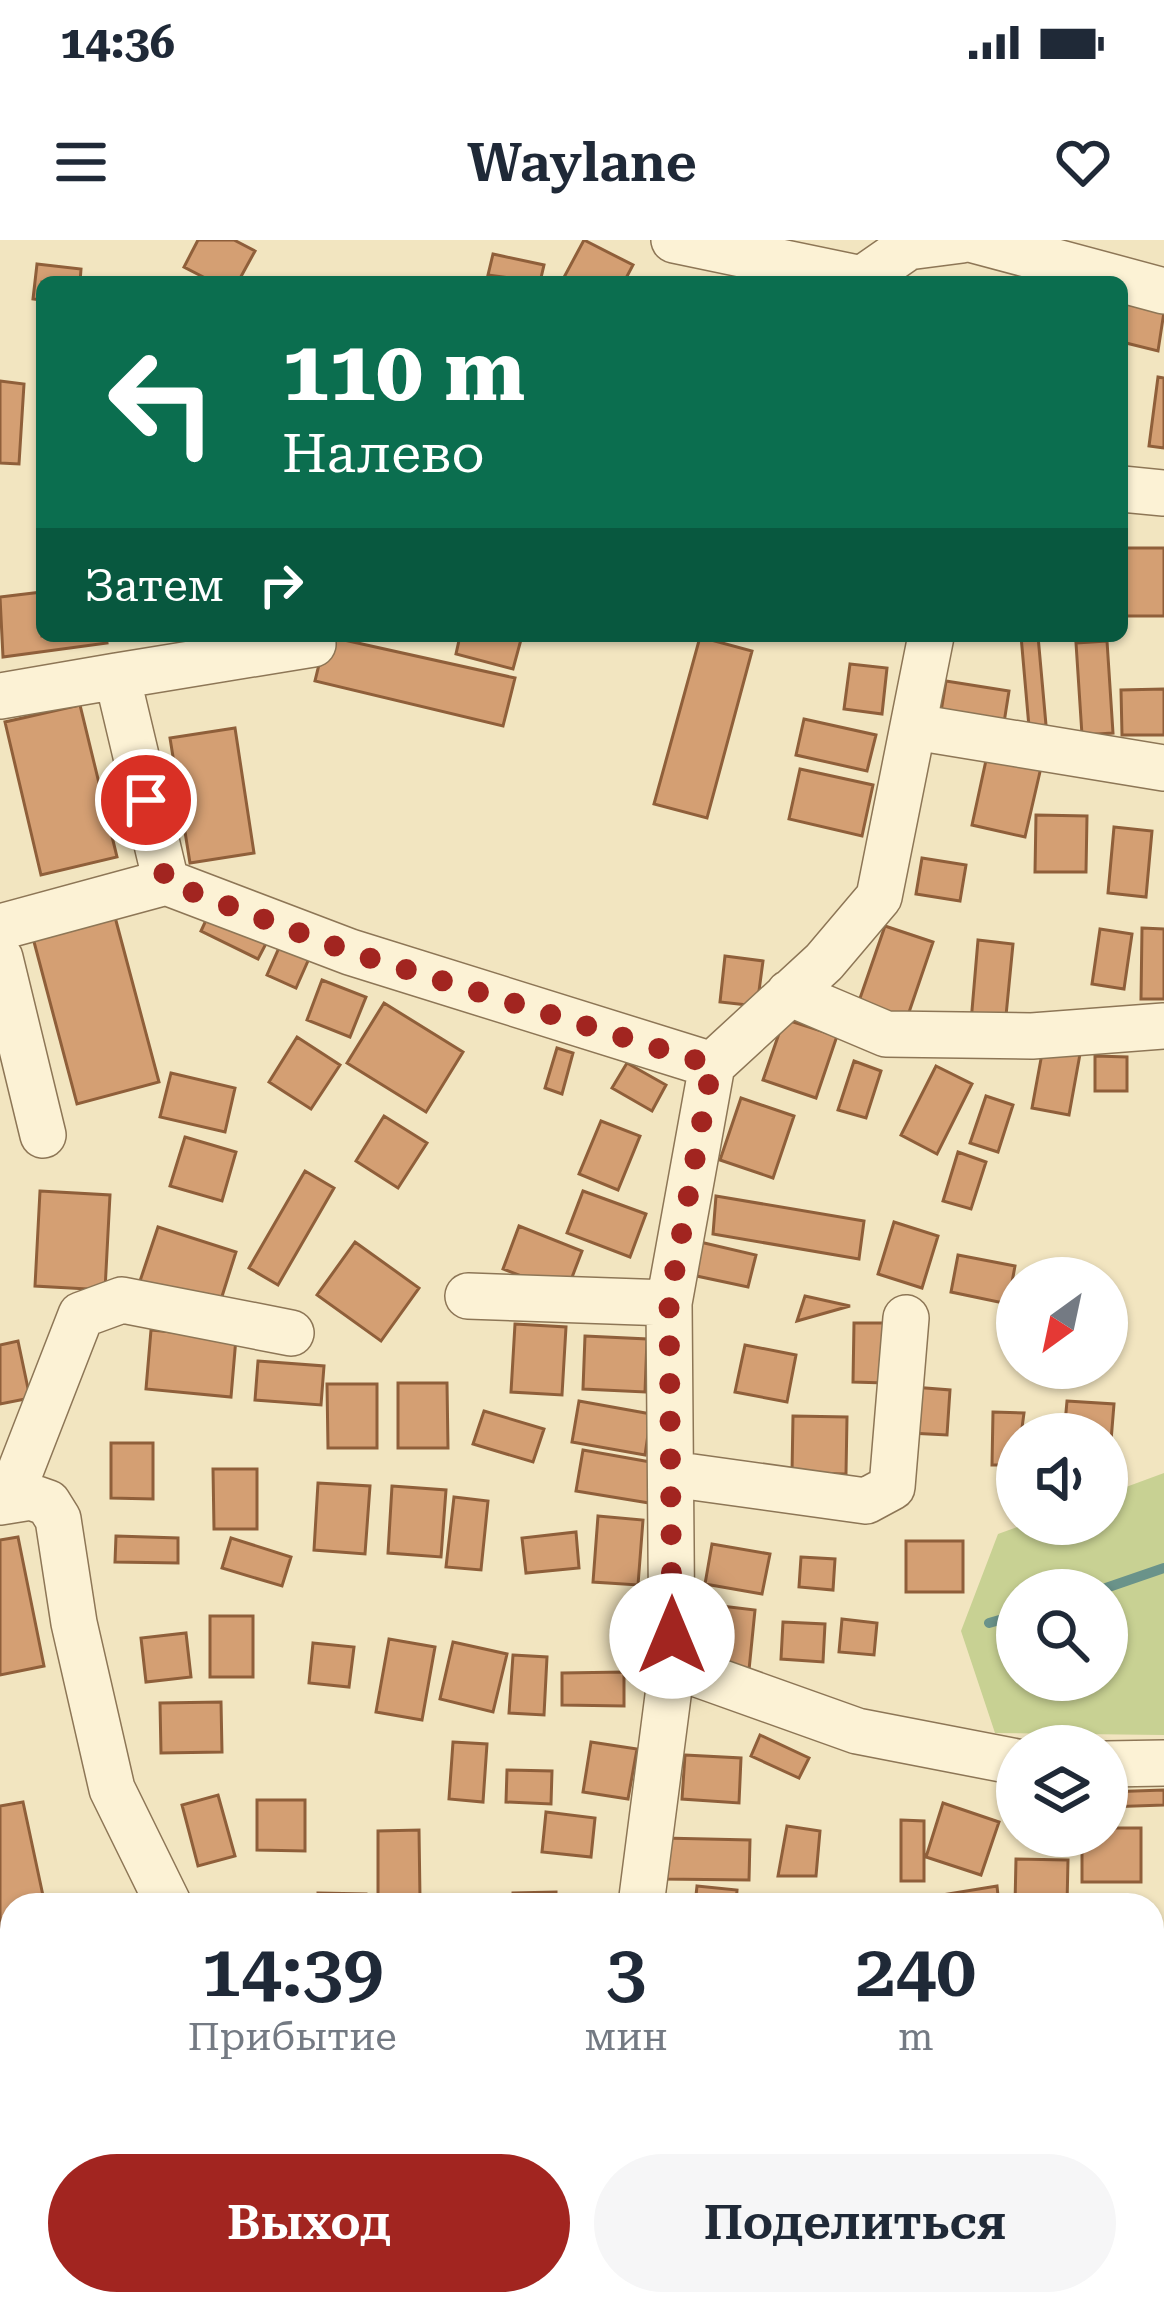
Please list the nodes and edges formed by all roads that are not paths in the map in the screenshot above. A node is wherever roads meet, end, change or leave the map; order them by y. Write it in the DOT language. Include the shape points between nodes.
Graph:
graph roads {
  1 [pos="674,240"];
  2 [pos="962,240"];
  3 [pos="996,257"];
  4 [pos="843,276"];
  5 [pos="868,276"];
  6 [pos="1090,276"];
  7 [pos="1128,284"];
  8 [pos="1164,291"];
  9 [pos="1128,490"];
  10 [pos="1164,494"];
  11 [pos="930,642"];
  12 [pos="313,644"];
  13 [pos="117,676"];
  14 [pos="0,696"];
  15 [pos="915,727"];
  16 [pos="1164,768"];
  17 [pos="166,882"];
  18 [pos="0,927"];
  19 [pos="0,958"];
  20 [pos="789,993"];
  21 [pos="1164,1026"];
  22 [pos="712,1065"];
  23 [pos="44,1135"];
  24 [pos="468,1296"];
  25 [pos="669,1303"];
  26 [pos="906,1318"];
  27 [pos="291,1333"];
  28 [pos="671,1474"];
  29 [pos="5,1501"];
  30 [pos="672,1665"];
  31 [pos="996,1758"];
  32 [pos="1164,1763"];
  33 [pos="1128,1764"];
  34 [pos="164,1893"];
  35 [pos="643,1893"];
  1 -- 4 [label="street"];
  2 -- 5 [label="street" via="908,247"];
  3 -- 6 [label="street"];
  7 -- 8 [label="street"];
  9 -- 10 [label="street"];
  11 -- 15 [label="street"];
  12 -- 13 [label="street"];
  13 -- 14 [label="street"];
  13 -- 17 [label="street"];
  15 -- 16 [label="street"];
  15 -- 20 [label="street" via="879,897"];
  17 -- 18 [label="street"];
  17 -- 22 [label="street" via="350,952"];
  19 -- 23 [label="street"];
  20 -- 21 [label="street" via="886,1034 1032,1036"];
  20 -- 22 [label="street"];
  22 -- 25 [label="street"];
  24 -- 25 [label="street"];
  25 -- 28 [label="street"];
  26 -- 28 [label="street" via="892,1487 866,1501"];
  27 -- 29 [label="street" via="122,1300 81,1315"];
  28 -- 30 [label="street"];
  29 -- 34 [label="street" via="32,1497 58,1519 112,1789"];
  30 -- 31 [label="street" via="857,1731"];
  30 -- 35 [label="street"];
  32 -- 33 [label="street"];
}
